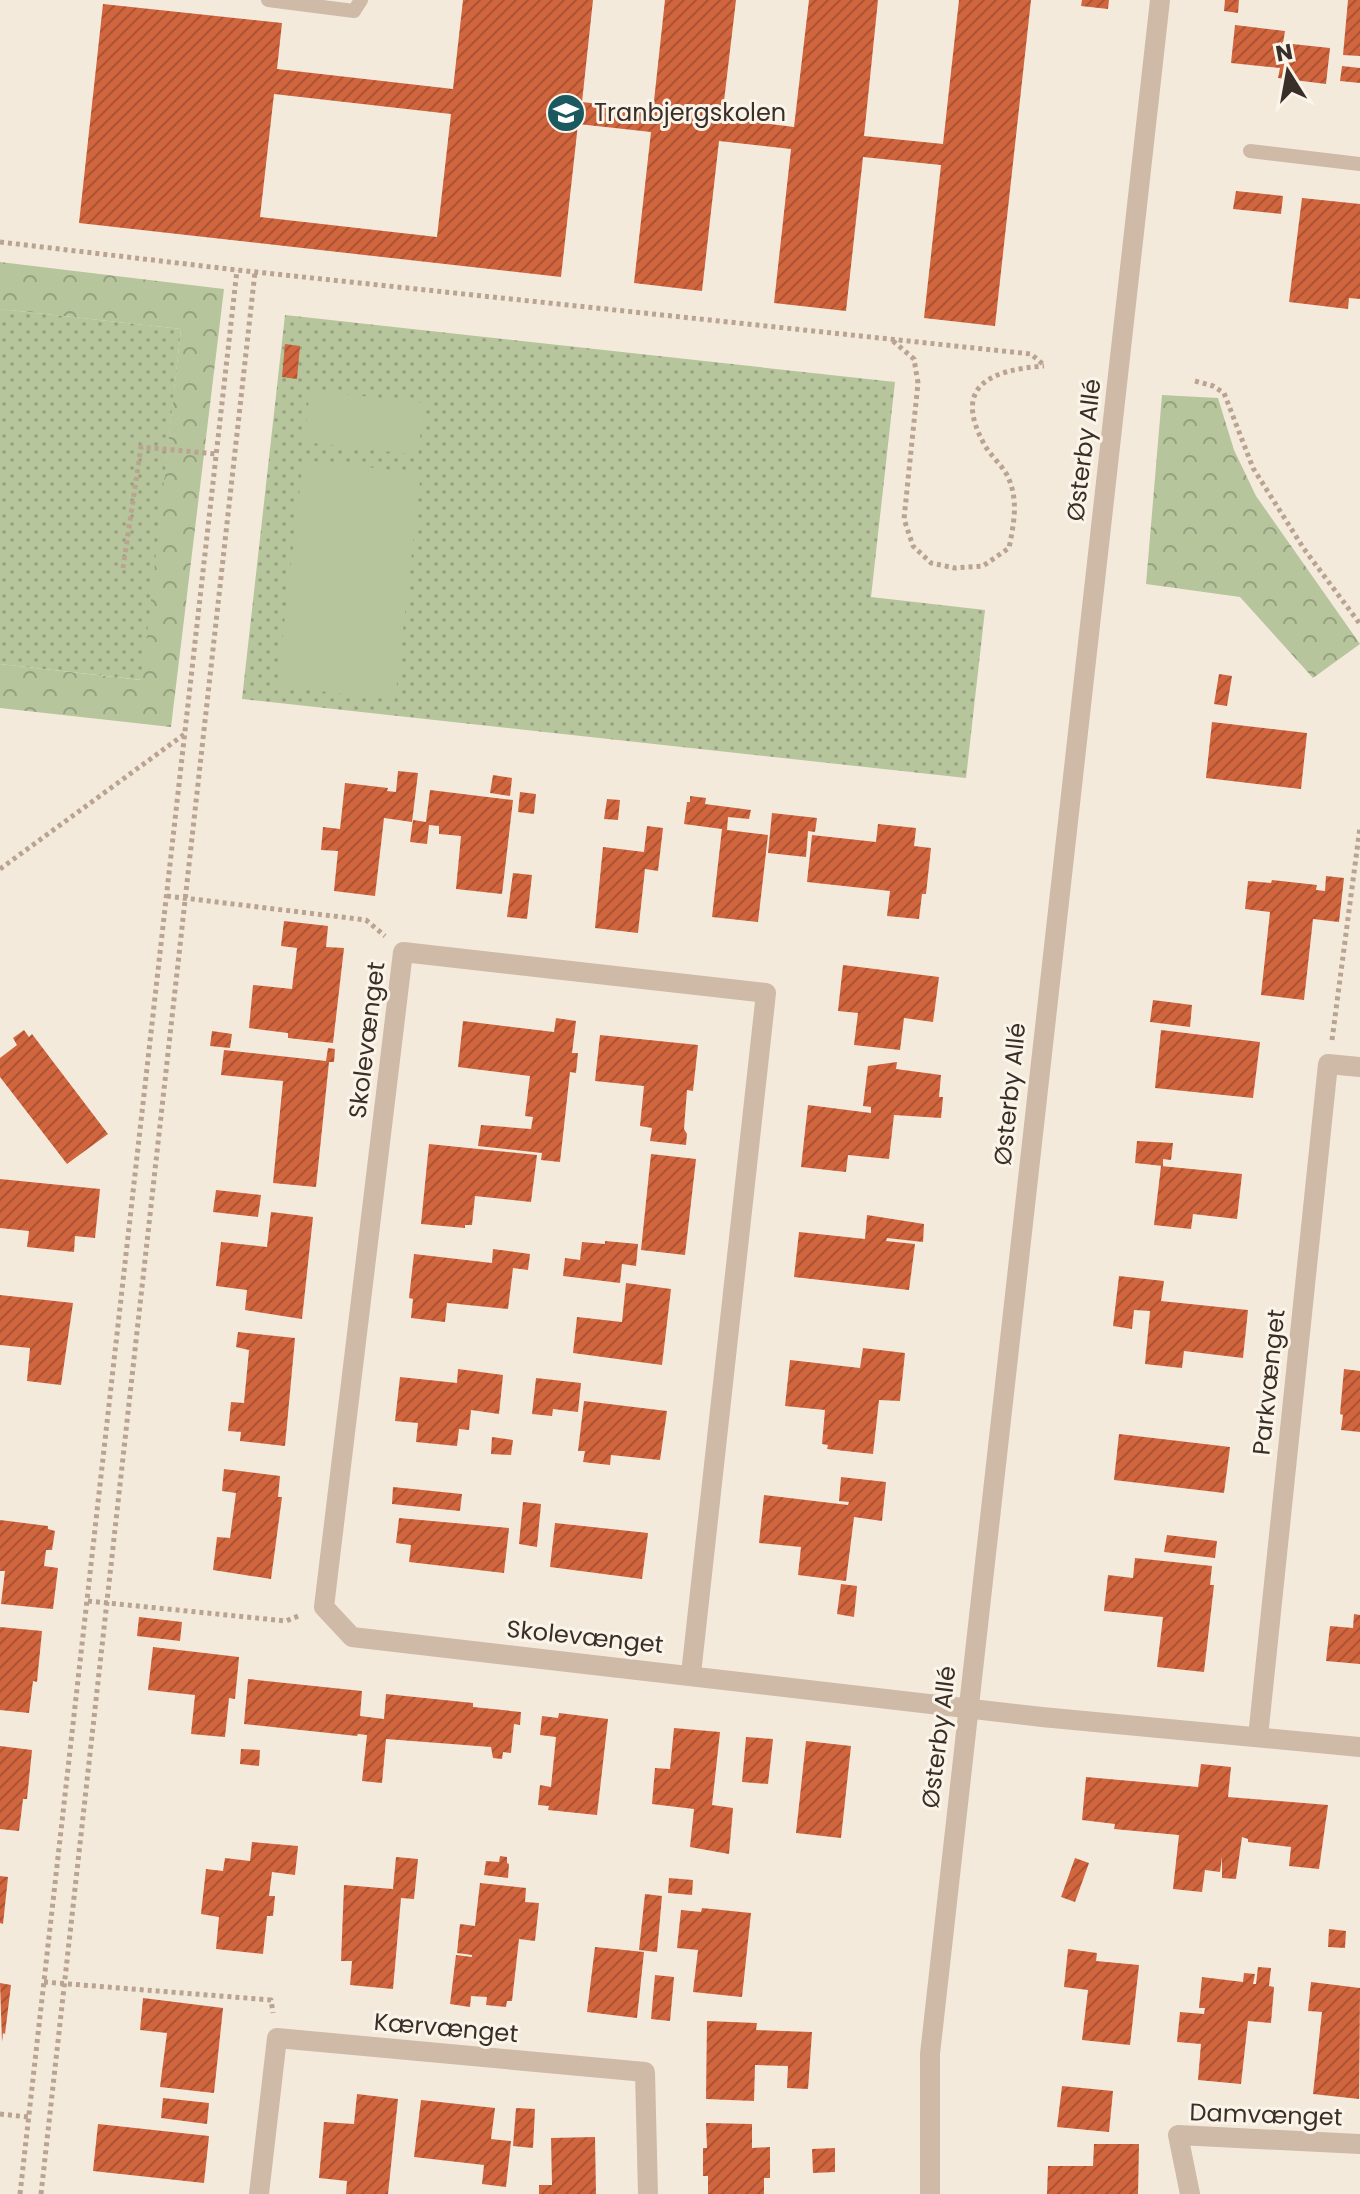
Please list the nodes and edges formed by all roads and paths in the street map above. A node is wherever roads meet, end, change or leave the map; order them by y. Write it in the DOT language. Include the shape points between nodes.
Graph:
graph roads {
  1 [pos="268,0"];
  2 [pos="361,0"];
  3 [pos="1160,0"];
  4 [pos="1250,151"];
  5 [pos="1360,164"];
  6 [pos="0,242"];
  7 [pos="237,270"];
  8 [pos="255,272"];
  9 [pos="891,340"];
  10 [pos="1195,381"];
  11 [pos="217,454"];
  12 [pos="123,568"];
  13 [pos="1360,624"];
  14 [pos="187,732"];
  15 [pos="1360,827"];
  16 [pos="0,869"];
  17 [pos="167,896"];
  18 [pos="186,898"];
  19 [pos="403,952"];
  20 [pos="1328,1064"];
  21 [pos="1360,1067"];
  22 [pos="88,1601"];
  23 [pos="108,1603"];
  24 [pos="324,1607"];
  25 [pos="691,1674"];
  26 [pos="970,1709"];
  27 [pos="1258,1737"];
  28 [pos="1360,1747"];
  29 [pos="44,1982"];
  30 [pos="65,1984"];
  31 [pos="277,2038"];
  32 [pos="0,2114"];
  33 [pos="28,2117"];
  34 [pos="1360,2144"];
  35 [pos="20,2194"];
  36 [pos="41,2194"];
  37 [pos="259,2194"];
  38 [pos="648,2194"];
  39 [pos="930,2194"];
  40 [pos="1190,2194"];
  1 -- 2 [label="lane" via="354,11"];
  3 -- 26 [label="street, Østerby Allé"];
  4 -- 5 [label="lane"];
  6 -- 7 [label="path"];
  7 -- 8 [label="path"];
  7 -- 11 [label="path"];
  8 -- 9 [label="path"];
  8 -- 18 [label="path"];
  9 -- 9 [label="path" via="914,359 918,383 904,519 913,546 931,563 983,566 1009,548 1016,511 1007,475 973,420 975,393 992,375 1045,366 1031,354"];
  10 -- 13 [label="path" via="1224,393 1253,468"];
  11 -- 12 [label="path" via="141,447"];
  11 -- 14 [label="path"];
  14 -- 16 [label="path"];
  14 -- 17 [label="path"];
  15 -- 20 [label="path"];
  17 -- 18 [label="path"];
  17 -- 22 [label="path"];
  18 -- 19 [label="path" via="366,920"];
  18 -- 23 [label="path"];
  19 -- 24 [label="street, Skolevænget"];
  19 -- 25 [label="street, Skolevænget" via="766,993"];
  20 -- 21 [label="street"];
  20 -- 27 [label="street, Parkvænget"];
  22 -- 23 [label="path"];
  22 -- 29 [label="path"];
  23 -- 24 [label="path" via="286,1621"];
  23 -- 30 [label="path"];
  24 -- 25 [label="street, Skolevænget" via="352,1637"];
  25 -- 26 [label="street, Skolevænget"];
  26 -- 27 [label="street"];
  26 -- 39 [label="street, Østerby Allé" via="930,2054"];
  27 -- 28 [label="street"];
  29 -- 30 [label="path"];
  29 -- 33 [label="path"];
  30 -- 31 [label="path" via="271,2000"];
  30 -- 36 [label="path"];
  31 -- 37 [label="street"];
  31 -- 38 [label="street, Kærvænget" via="645,2072"];
  32 -- 33 [label="path"];
  33 -- 35 [label="path"];
  34 -- 40 [label="street, Damvænget" via="1178,2135"];
}
